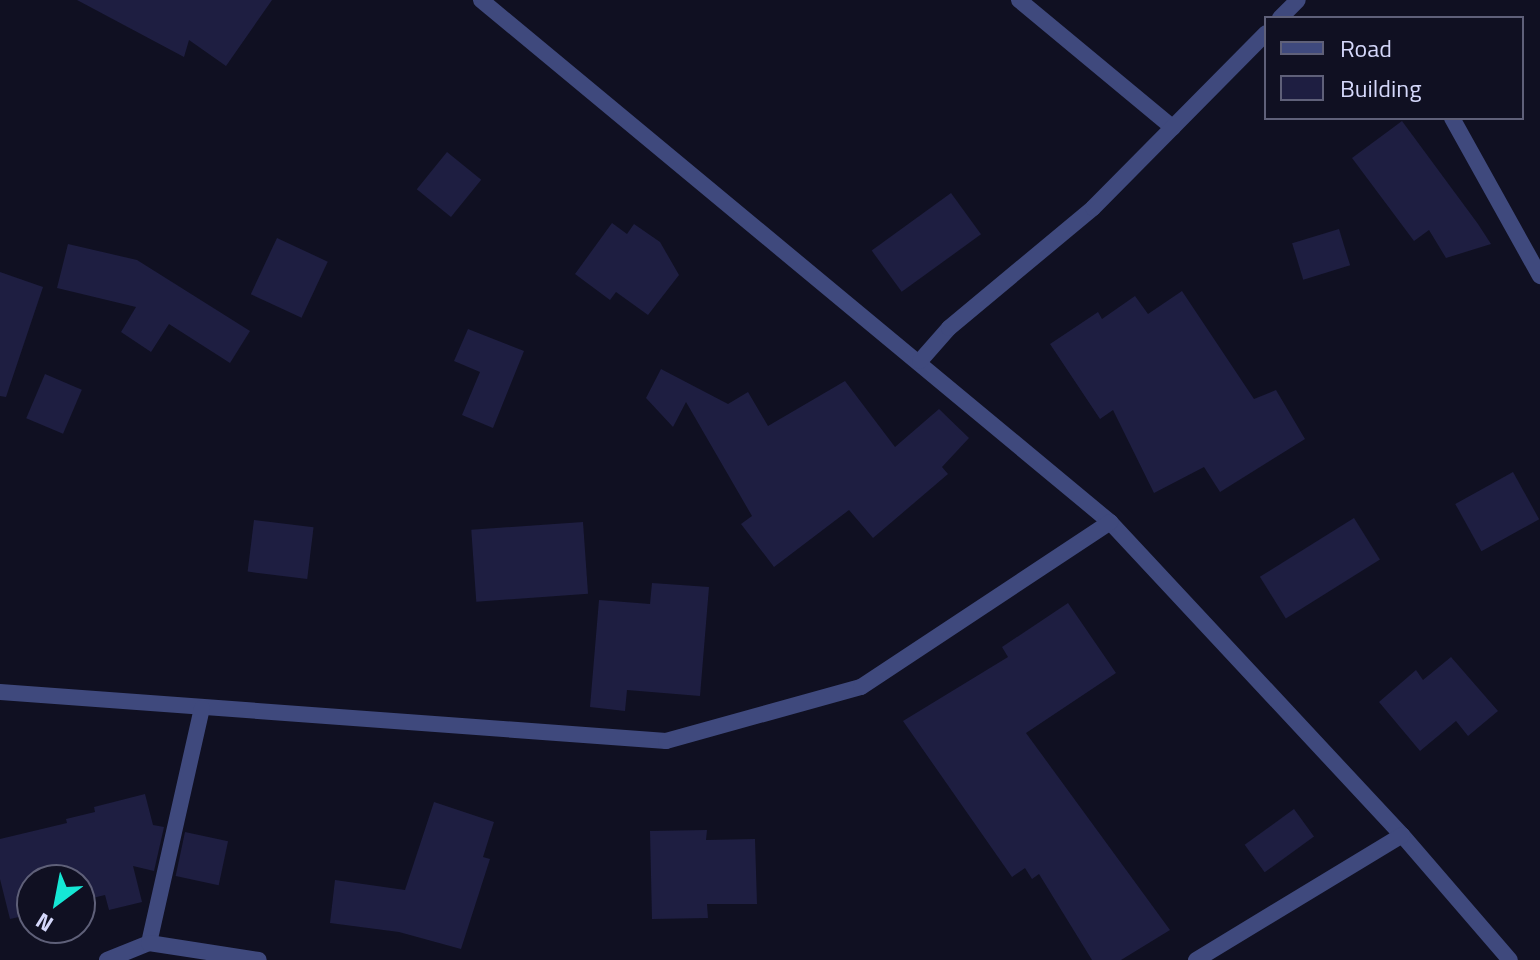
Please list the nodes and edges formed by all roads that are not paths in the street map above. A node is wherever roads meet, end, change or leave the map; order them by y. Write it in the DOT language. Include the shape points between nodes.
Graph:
graph roads {
  1 [pos="481,0"];
  2 [pos="1019,0"];
  3 [pos="1298,0"];
  4 [pos="1282,16"];
  5 [pos="1264,35"];
  6 [pos="1453,120"];
  7 [pos="1173,128"];
  8 [pos="1540,276"];
  9 [pos="920,361"];
  10 [pos="1110,522"];
  11 [pos="0,692"];
  12 [pos="202,708"];
  13 [pos="1402,835"];
  14 [pos="149,943"];
  15 [pos="107,960"];
  16 [pos="259,960"];
  17 [pos="1196,960"];
  18 [pos="1510,960"];
  1 -- 9 [label="street" via="628,127"];
  2 -- 7 [label="street"];
  3 -- 4 [label="street"];
  5 -- 7 [label="street"];
  6 -- 8 [label="street"];
  7 -- 9 [label="street" via="1093,208 949,328"];
  9 -- 10 [label="street"];
  10 -- 12 [label="street" via="861,687 666,741"];
  10 -- 13 [label="street"];
  11 -- 12 [label="street"];
  12 -- 14 [label="street"];
  13 -- 17 [label="street"];
  13 -- 18 [label="street"];
  14 -- 15 [label="street"];
  14 -- 16 [label="street"];
}
